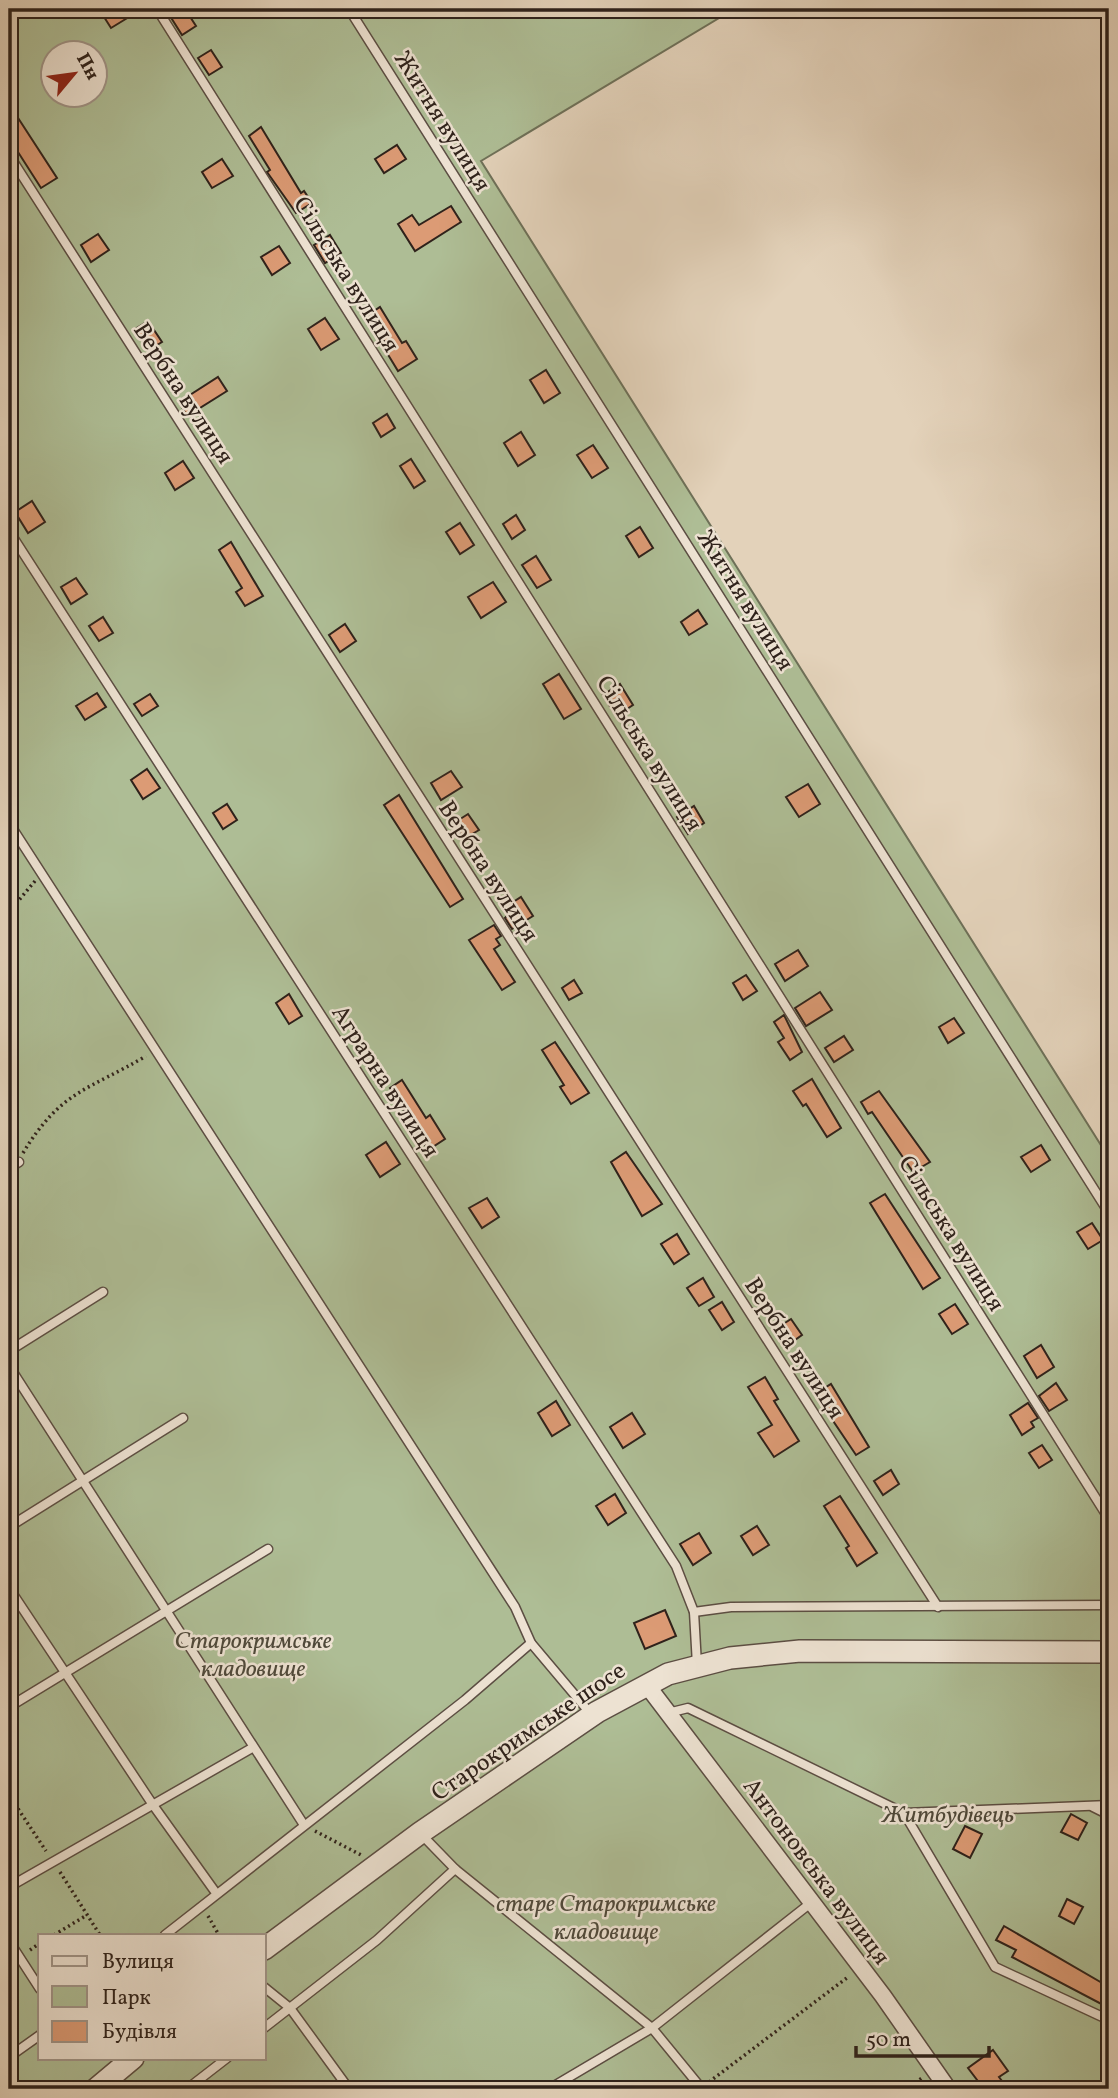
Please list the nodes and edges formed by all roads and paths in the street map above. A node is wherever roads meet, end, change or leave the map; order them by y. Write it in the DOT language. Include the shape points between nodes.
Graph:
graph roads {
  1 [pos="158,9"];
  2 [pos="349,9"];
  3 [pos="9,155"];
  4 [pos="9,531"];
  5 [pos="9,823"];
  6 [pos="42,875"];
  7 [pos="9,912"];
  8 [pos="154,1052"];
  9 [pos="19,1162"];
  10 [pos="9,1168"];
  11 [pos="1109,1213"];
  12 [pos="103,1292"];
  13 [pos="9,1351"];
  14 [pos="9,1366"];
  15 [pos="183,1418"];
  16 [pos="82,1481"];
  17 [pos="1109,1519"];
  18 [pos="9,1527"];
  19 [pos="268,1549"];
  20 [pos="9,1588"];
  21 [pos="1109,1605"];
  22 [pos="938,1607"];
  23 [pos="164,1612"];
  24 [pos="694,1612"];
  25 [pos="531,1643"];
  26 [pos="1109,1652"];
  27 [pos="697,1665"];
  28 [pos="65,1673"];
  29 [pos="646,1684"];
  30 [pos="9,1707"];
  31 [pos="668,1713"];
  32 [pos="592,1716"];
  33 [pos="252,1748"];
  34 [pos="153,1805"];
  35 [pos="1091,1805"];
  36 [pos="1109,1805"];
  37 [pos="904,1813"];
  38 [pos="1109,1815"];
  39 [pos="304,1825"];
  40 [pos="420,1833"];
  41 [pos="379,1866"];
  42 [pos="455,1869"];
  43 [pos="9,1887"];
  44 [pos="216,1893"];
  45 [pos="812,1902"];
  46 [pos="201,1905"];
  47 [pos="87,1915"];
  48 [pos="56,1934"];
  49 [pos="166,1934"];
  50 [pos="218,1934"];
  51 [pos="9,1941"];
  52 [pos="266,1948"];
  53 [pos="861,1967"];
  54 [pos="38,1986"];
  55 [pos="266,1989"];
  56 [pos="290,2008"];
  57 [pos="1109,2021"];
  58 [pos="266,2026"];
  59 [pos="652,2028"];
  60 [pos="38,2036"];
  61 [pos="9,2057"];
  62 [pos="131,2060"];
  63 [pos="224,2060"];
  64 [pos="96,2089"];
  65 [pos="187,2089"];
  66 [pos="349,2089"];
  67 [pos="549,2089"];
  68 [pos="701,2089"];
  69 [pos="948,2089"];
  1 -- 17 [label="lane, Сільська вулиця"];
  2 -- 11 [label="lane, Житня вулиця"];
  3 -- 22 [label="lane, Вербна вулиця"];
  4 -- 24 [label="lane, Аграрна вулиця" via="676,1566"];
  5 -- 6 [label="lane"];
  6 -- 7 [label="path"];
  6 -- 8 [label="lane"];
  8 -- 9 [label="path" via="81,1089 58,1106"];
  8 -- 25 [label="lane" via="515,1607"];
  9 -- 10 [label="lane"];
  12 -- 13 [label="lane"];
  14 -- 16 [label="lane"];
  15 -- 16 [label="lane"];
  16 -- 18 [label="lane"];
  16 -- 23 [label="lane"];
  19 -- 23 [label="lane"];
  20 -- 28 [label="lane"];
  21 -- 22 [label="lane"];
  22 -- 24 [label="lane" via="731,1607"];
  23 -- 28 [label="lane"];
  23 -- 33 [label="lane"];
  24 -- 27 [label="lane, Аграрна вулиця"];
  25 -- 32 [label="lane"];
  25 -- 39 [label="lane"];
  26 -- 27 [label="street, Старокримське шосе" via="800,1651"];
  27 -- 29 [label="street, Старокримське шосе"];
  28 -- 30 [label="lane"];
  28 -- 34 [label="lane"];
  29 -- 31 [label="street, Антоновська вулиця"];
  29 -- 32 [label="street, Старокримське шосе"];
  31 -- 37 [label="lane" via="688,1708"];
  31 -- 45 [label="street, Антоновська вулиця"];
  32 -- 40 [label="street, Старокримське шосе"];
  33 -- 34 [label="lane"];
  33 -- 39 [label="lane"];
  34 -- 43 [label="lane"];
  34 -- 44 [label="lane"];
  35 -- 36 [label="lane"];
  35 -- 37 [label="lane"];
  35 -- 38 [label="lane"];
  37 -- 57 [label="lane" via="995,1967"];
  39 -- 41 [label="path" via="351,1853 370,1857"];
  39 -- 44 [label="lane"];
  40 -- 41 [label="street, Старокримське шосе"];
  40 -- 42 [label="lane"];
  41 -- 52 [label="street, Старокримське шосе"];
  42 -- 56 [label="lane" via="377,1940"];
  42 -- 59 [label="lane"];
  44 -- 46 [label="lane"];
  45 -- 53 [label="street, Антоновська вулиця"];
  45 -- 59 [label="lane"];
  46 -- 49 [label="lane"];
  46 -- 50 [label="path"];
  47 -- 48 [label="path"];
  51 -- 54 [label="lane"];
  53 -- 68 [label="path"];
  53 -- 69 [label="street, Антоновська вулиця"];
  55 -- 56 [label="lane"];
  56 -- 58 [label="lane"];
  56 -- 66 [label="lane"];
  59 -- 67 [label="lane"];
  59 -- 68 [label="lane"];
  60 -- 61 [label="lane"];
  62 -- 64 [label="street"];
  63 -- 65 [label="lane"];
}
